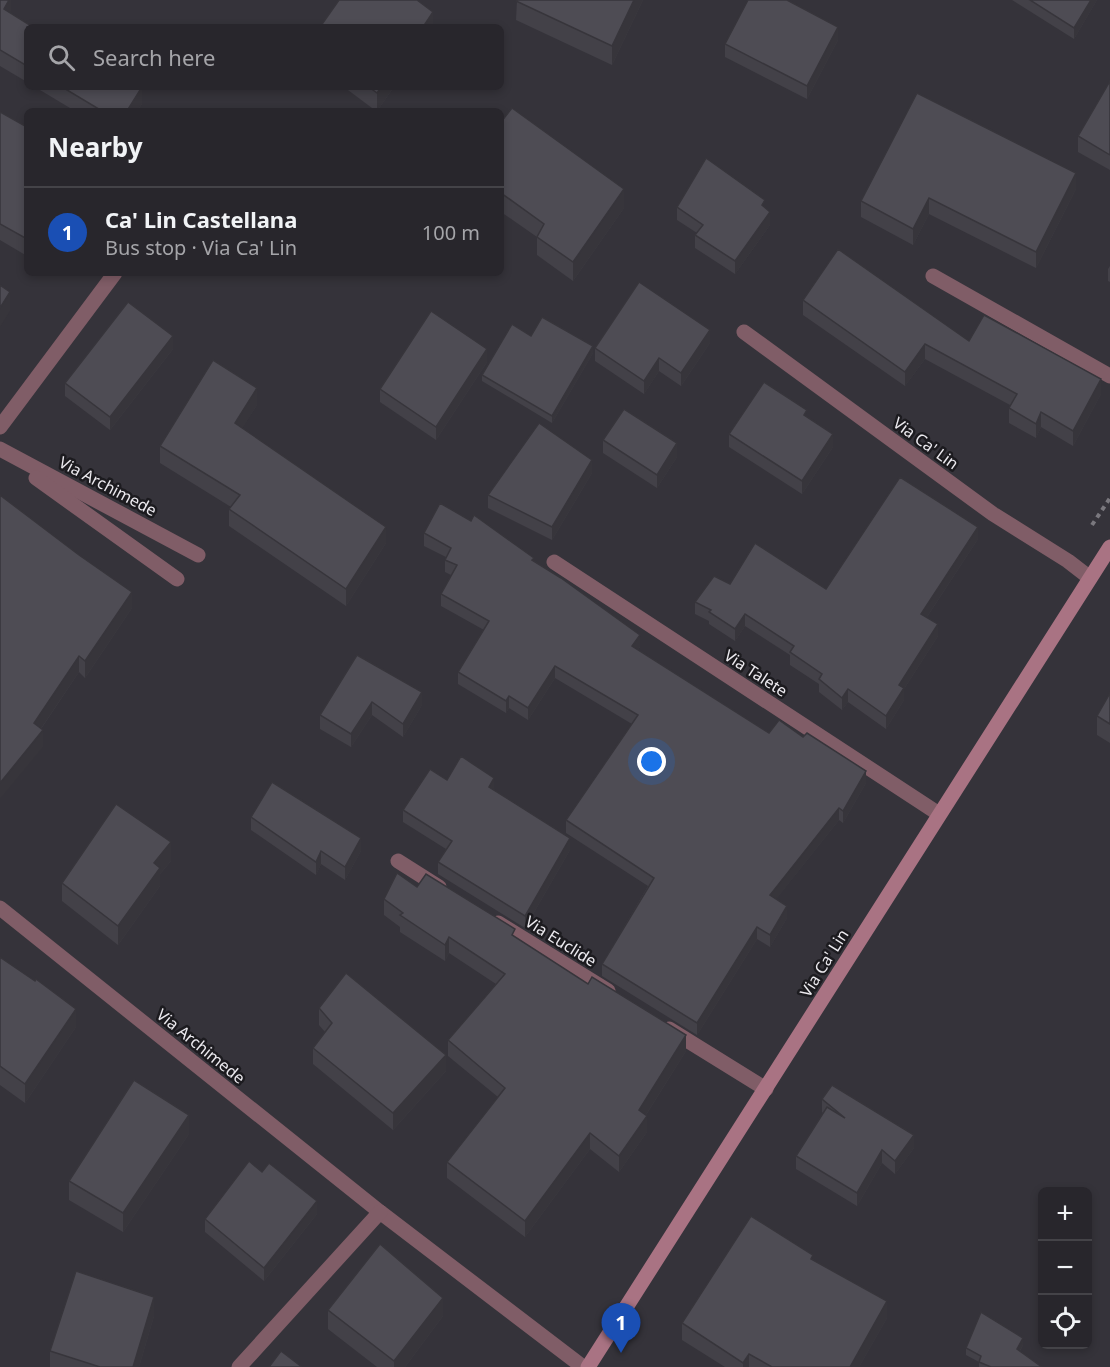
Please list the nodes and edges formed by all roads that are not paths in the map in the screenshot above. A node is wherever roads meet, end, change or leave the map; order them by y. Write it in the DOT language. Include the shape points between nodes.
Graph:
graph roads {
  1 [pos="113,276"];
  2 [pos="933,276"];
  3 [pos="744,332"];
  4 [pos="1110,376"];
  5 [pos="0,427"];
  6 [pos="0,450"];
  7 [pos="1110,547"];
  8 [pos="198,555"];
  9 [pos="554,562"];
  10 [pos="1090,578"];
  11 [pos="177,579"];
  12 [pos="939,814"];
  13 [pos="398,861"];
  14 [pos="449,893"];
  15 [pos="0,908"];
  16 [pos="489,918"];
  17 [pos="621,999"];
  18 [pos="661,1024"];
  19 [pos="766,1089"];
  20 [pos="380,1212"];
  21 [pos="239,1367"];
  22 [pos="583,1367"];
  23 [pos="588,1367"];
  1 -- 5 [label="street"];
  2 -- 4 [label="street"];
  3 -- 10 [label="street, Via Ca' Lin" via="993,514"];
  6 -- 8 [label="street, Via Archimede"];
  6 -- 11 [label="street, Via Archimede"];
  7 -- 10 [label="street, Via Ca' Lin"];
  9 -- 12 [label="street, Via Talete"];
  10 -- 12 [label="street, Via Ca' Lin"];
  12 -- 19 [label="street, Via Ca' Lin"];
  13 -- 14 [label="street"];
  15 -- 20 [label="street, Via Archimede"];
  16 -- 17 [label="street, Via Euclide"];
  18 -- 19 [label="street"];
  19 -- 23 [label="street, Via Ca' Lin"];
  20 -- 21 [label="street"];
  20 -- 22 [label="street, Via Archimede"];
}
